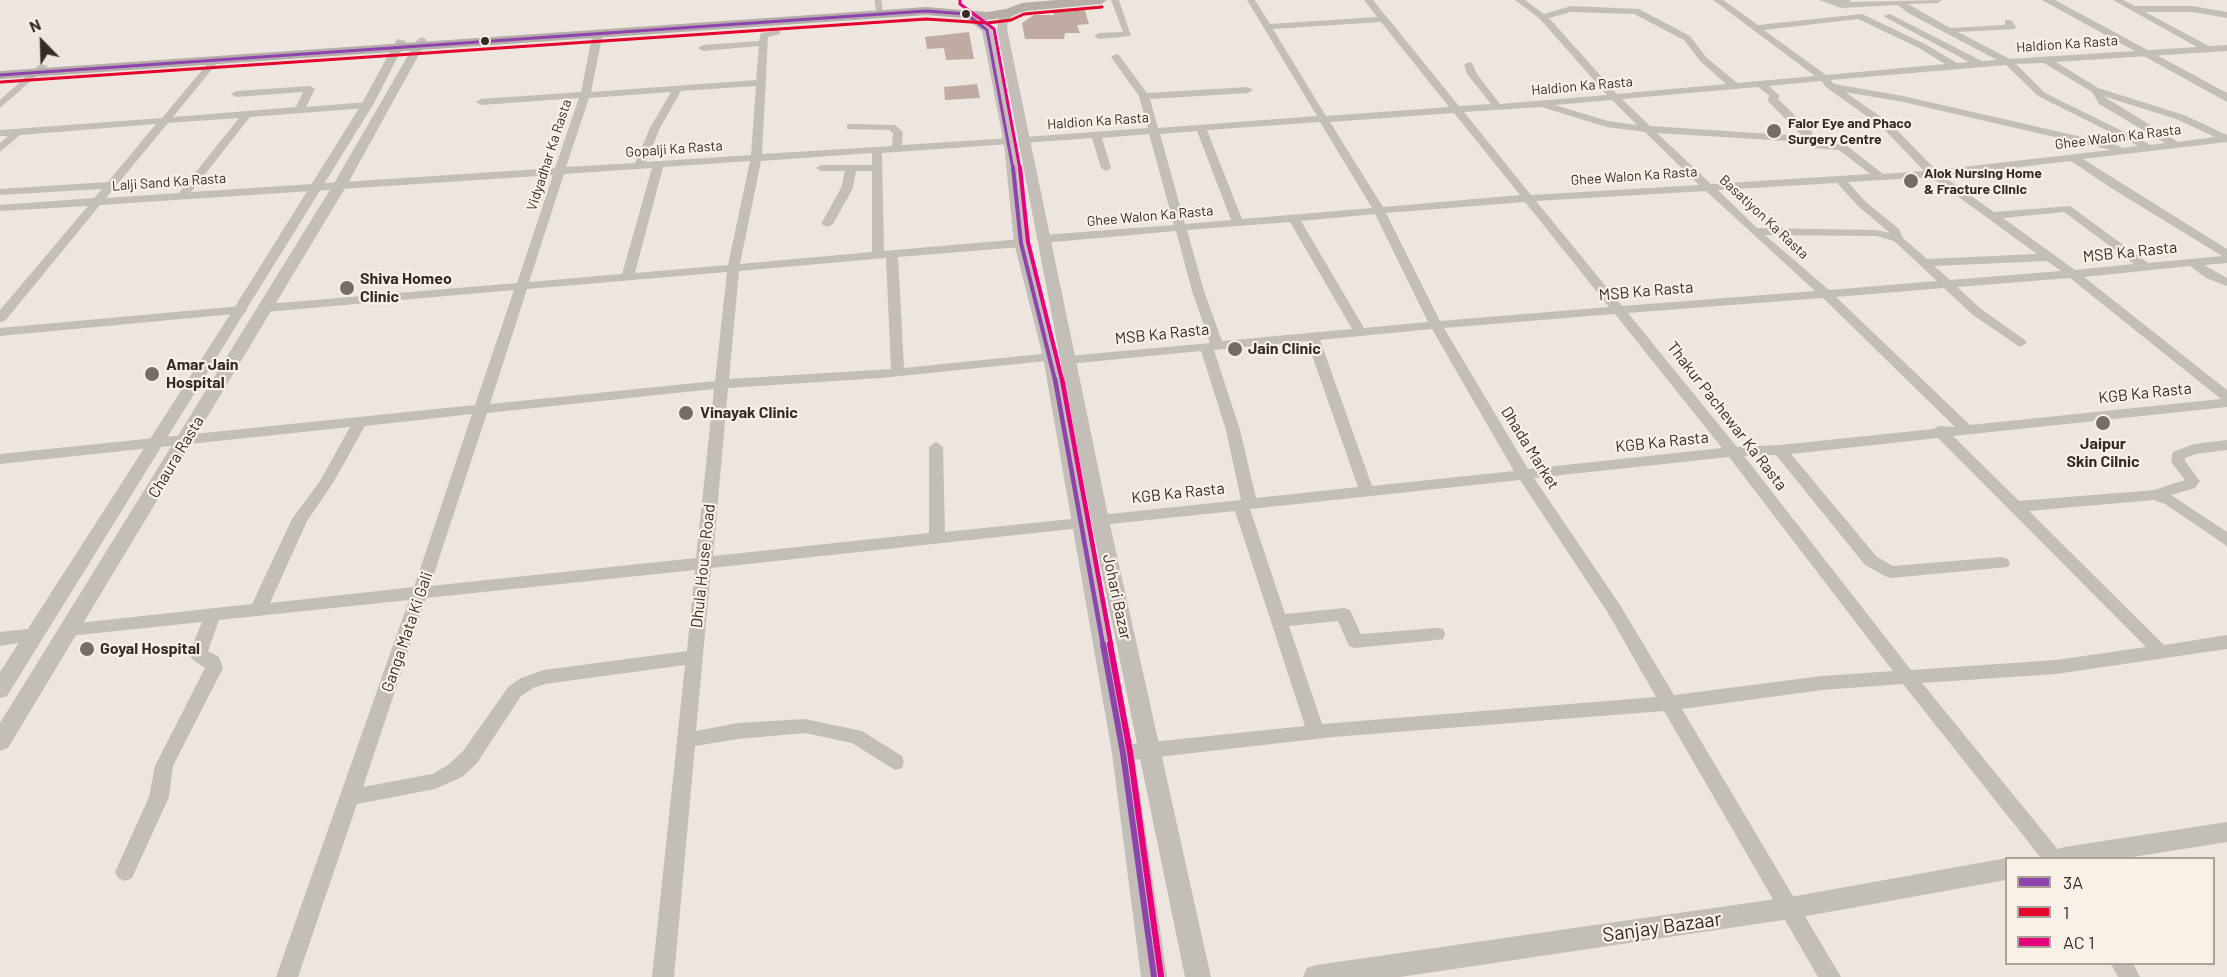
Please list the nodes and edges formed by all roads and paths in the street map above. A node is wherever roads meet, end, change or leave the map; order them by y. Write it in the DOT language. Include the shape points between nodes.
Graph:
graph roads {
  1 [pos="1101,0"];
  2 [pos="1115,0"];
  3 [pos="1251,0"];
  4 [pos="1368,0"];
  5 [pos="1519,0"];
  6 [pos="1613,0"];
  7 [pos="1717,0"];
  8 [pos="1823,0"];
  9 [pos="1938,0"];
  10 [pos="2047,0"];
  11 [pos="2060,0"];
  12 [pos="2117,0"];
  13 [pos="951,1"];
  14 [pos="1899,1"];
  15 [pos="1840,3"];
  16 [pos="878,4"];
  17 [pos="1863,4"];
  18 [pos="1020,6"];
  19 [pos="2136,9"];
  20 [pos="1628,10"];
  21 [pos="965,14"];
  22 [pos="1854,15"];
  23 [pos="2227,15"];
  24 [pos="1887,16"];
  25 [pos="1544,17"];
  26 [pos="1384,19"];
  27 [pos="2008,22"];
  28 [pos="1267,27"];
  29 [pos="1758,28"];
  30 [pos="598,30"];
  31 [pos="1948,30"];
  32 [pos="777,32"];
  33 [pos="1100,36"];
  34 [pos="420,43"];
  35 [pos="763,43"];
  36 [pos="399,44"];
  37 [pos="703,48"];
  38 [pos="2227,48"];
  39 [pos="2207,49"];
  40 [pos="2156,51"];
  41 [pos="2142,52"];
  42 [pos="1116,57"];
  43 [pos="215,60"];
  44 [pos="2046,60"];
  45 [pos="2008,62"];
  46 [pos="1980,64"];
  47 [pos="1469,65"];
  48 [pos="1956,67"];
  49 [pos="0,69"];
  50 [pos="39,69"];
  51 [pos="0,75"];
  52 [pos="1827,82"];
  53 [pos="762,83"];
  54 [pos="1759,83"];
  55 [pos="1733,85"];
  56 [pos="677,89"];
  57 [pos="1248,90"];
  58 [pos="2095,90"];
  59 [pos="2227,91"];
  60 [pos="236,94"];
  61 [pos="585,95"];
  62 [pos="1144,96"];
  63 [pos="1615,96"];
  64 [pos="2227,98"];
  65 [pos="481,102"];
  66 [pos="1537,104"];
  67 [pos="0,105"];
  68 [pos="367,105"];
  69 [pos="1498,106"];
  70 [pos="1455,108"];
  71 [pos="299,111"];
  72 [pos="247,114"];
  73 [pos="1323,118"];
  74 [pos="165,120"];
  75 [pos="1200,126"];
  76 [pos="851,127"];
  77 [pos="1651,129"];
  78 [pos="1152,130"];
  79 [pos="17,132"];
  80 [pos="0,133"];
  81 [pos="1096,134"];
  82 [pos="1807,139"];
  83 [pos="2227,139"];
  84 [pos="1017,140"];
  85 [pos="2176,145"];
  86 [pos="897,148"];
  87 [pos="2149,148"];
  88 [pos="0,149"];
  89 [pos="877,150"];
  90 [pos="2128,151"];
  91 [pos="842,153"];
  92 [pos="2073,157"];
  93 [pos="756,158"];
  94 [pos="658,165"];
  95 [pos="639,166"];
  96 [pos="846,167"];
  97 [pos="821,168"];
  98 [pos="877,168"];
  99 [pos="1106,168"];
  100 [pos="559,172"];
  101 [pos="1933,174"];
  102 [pos="1879,177"];
  103 [pos="1839,179"];
  104 [pos="110,185"];
  105 [pos="340,185"];
  106 [pos="1707,186"];
  107 [pos="315,187"];
  108 [pos="0,192"];
  109 [pos="182,196"];
  110 [pos="1530,198"];
  111 [pos="96,201"];
  112 [pos="0,208"];
  113 [pos="1380,212"];
  114 [pos="1993,216"];
  115 [pos="1294,219"];
  116 [pos="1238,223"];
  117 [pos="827,224"];
  118 [pos="1182,228"];
  119 [pos="1754,231"];
  120 [pos="1898,238"];
  121 [pos="1043,239"];
  122 [pos="1021,243"];
  123 [pos="885,254"];
  124 [pos="2227,256"];
  125 [pos="2050,257"];
  126 [pos="2192,262"];
  127 [pos="1925,263"];
  128 [pos="2145,267"];
  129 [pos="733,269"];
  130 [pos="2073,274"];
  131 [pos="628,275"];
  132 [pos="2227,282"];
  133 [pos="1945,283"];
  134 [pos="522,285"];
  135 [pos="1826,294"];
  136 [pos="266,308"];
  137 [pos="1619,309"];
  138 [pos="241,310"];
  139 [pos="0,318"];
  140 [pos="1436,325"];
  141 [pos="0,332"];
  142 [pos="1360,332"];
  143 [pos="1311,336"];
  144 [pos="2020,343"];
  145 [pos="1211,346"];
  146 [pos="1060,359"];
  147 [pos="898,372"];
  148 [pos="723,384"];
  149 [pos="2227,397"];
  150 [pos="2227,403"];
  151 [pos="481,410"];
  152 [pos="359,423"];
  153 [pos="1965,429"];
  154 [pos="1939,431"];
  155 [pos="186,440"];
  156 [pos="158,443"];
  157 [pos="2227,445"];
  158 [pos="936,447"];
  159 [pos="1780,450"];
  160 [pos="1733,452"];
  161 [pos="0,459"];
  162 [pos="1524,475"];
  163 [pos="1367,492"];
  164 [pos="2154,495"];
  165 [pos="1246,504"];
  166 [pos="2016,507"];
  167 [pos="1100,520"];
  168 [pos="1081,523"];
  169 [pos="937,537"];
  170 [pos="2227,540"];
  171 [pos="2002,563"];
  172 [pos="702,564"];
  173 [pos="421,592"];
  174 [pos="258,610"];
  175 [pos="213,615"];
  176 [pos="1279,621"];
  177 [pos="69,630"];
  178 [pos="36,634"];
  179 [pos="1437,634"];
  180 [pos="0,639"];
  181 [pos="2227,642"];
  182 [pos="1128,649"];
  183 [pos="2159,650"];
  184 [pos="1105,652"];
  185 [pos="694,657"];
  186 [pos="1907,677"];
  187 [pos="0,690"];
  188 [pos="1671,704"];
  189 [pos="1316,732"];
  190 [pos="686,740"];
  191 [pos="0,742"];
  192 [pos="1149,750"];
  193 [pos="1123,753"];
  194 [pos="895,762"];
  195 [pos="351,797"];
  196 [pos="2227,832"];
  197 [pos="2052,857"];
  198 [pos="2070,857"];
  199 [pos="2005,869"];
  200 [pos="125,872"];
  201 [pos="1790,908"];
  202 [pos="287,977"];
  203 [pos="663,977"];
  204 [pos="1154,977"];
  205 [pos="1198,977"];
  206 [pos="1316,977"];
  207 [pos="1830,977"];
  1 -- 18 [label="main road"];
  2 -- 33 [label="street" via="1128,34"];
  3 -- 28 [label="street, Dhada Market"];
  4 -- 26 [label="street, Thakur Pachewar Ka Rasta"];
  5 -- 25 [label="street, Basatiyon Ka Rasta"];
  6 -- 20 [label="street"];
  7 -- 29 [label="street"];
  8 -- 15 [label="street"];
  9 -- 14 [label="street"];
  10 -- 41 [label="street"];
  11 -- 40 [label="street"];
  12 -- 19 [label="street"];
  13 -- 16 [label="main road"];
  13 -- 21 [label="main road" via="953,8"];
  14 -- 17 [label="street"];
  14 -- 31 [label="street"];
  15 -- 17 [label="street"];
  15 -- 22 [label="street"];
  16 -- 30 [label="main road"];
  17 -- 22 [label="street" via="1868,9"];
  18 -- 21 [label="main road" via="987,16"];
  18 -- 84 [label="street, Johari Bazar" via="1004,19 1002,28"];
  19 -- 23 [label="street" via="2192,9"];
  19 -- 39 [label="street"];
  20 -- 25 [label="street" via="1571,9"];
  20 -- 55 [label="street" via="1687,38 1703,59"];
  21 -- 30 [label="main road" via="926,10"];
  21 -- 84 [label="street, Johari Bazar" via="987,30"];
  22 -- 29 [label="street"];
  22 -- 48 [label="street" via="1922,46"];
  24 -- 46 [label="street"];
  25 -- 63 [label="street, Basatiyon Ka Rasta"];
  26 -- 28 [label="street"];
  26 -- 70 [label="street, Thakur Pachewar Ka Rasta"];
  27 -- 31 [label="street" via="2012,27"];
  28 -- 73 [label="street, Dhada Market"];
  29 -- 52 [label="street"];
  30 -- 34 [label="main road"];
  30 -- 61 [label="street, Vidyadhar Ka Rasta"];
  31 -- 45 [label="street"];
  32 -- 35 [label="street" via="766,33"];
  34 -- 36 [label="main road"];
  34 -- 105 [label="street, Chaura Rasta"];
  35 -- 37 [label="street"];
  35 -- 53 [label="street, Dhula House Road"];
  36 -- 43 [label="main road"];
  36 -- 50 [label="main road"];
  36 -- 68 [label="street, Chaura Rasta"];
  38 -- 39 [label="street, Haldion Ka Rasta"];
  39 -- 40 [label="street, Haldion Ka Rasta"];
  40 -- 41 [label="street, Haldion Ka Rasta"];
  40 -- 59 [label="street"];
  41 -- 44 [label="street, Haldion Ka Rasta"];
  41 -- 64 [label="street"];
  42 -- 62 [label="street"];
  43 -- 50 [label="main road"];
  43 -- 74 [label="street"];
  44 -- 45 [label="street, Haldion Ka Rasta"];
  44 -- 58 [label="street"];
  45 -- 46 [label="street, Haldion Ka Rasta"];
  45 -- 87 [label="street" via="2041,94"];
  46 -- 48 [label="street, Haldion Ka Rasta"];
  47 -- 69 [label="street" via="1472,75"];
  48 -- 52 [label="street, Haldion Ka Rasta"];
  49 -- 50 [label="main road"];
  50 -- 51 [label="main road"];
  50 -- 67 [label="street"];
  52 -- 54 [label="street, Haldion Ka Rasta"];
  52 -- 90 [label="street"];
  52 -- 101 [label="street" via="1886,125"];
  53 -- 56 [label="street"];
  53 -- 93 [label="street, Dhula House Road"];
  54 -- 55 [label="street, Haldion Ka Rasta"];
  54 -- 82 [label="street" via="1773,93 1772,99 1808,134"];
  55 -- 63 [label="street, Haldion Ka Rasta"];
  56 -- 61 [label="street"];
  56 -- 95 [label="street"];
  57 -- 62 [label="street"];
  58 -- 83 [label="street" via="2180,117"];
  58 -- 85 [label="street" via="2103,102"];
  60 -- 71 [label="street" via="310,89"];
  61 -- 65 [label="street"];
  61 -- 100 [label="street, Vidyadhar Ka Rasta"];
  62 -- 78 [label="street"];
  63 -- 66 [label="street, Haldion Ka Rasta"];
  63 -- 77 [label="street, Basatiyon Ka Rasta"];
  66 -- 69 [label="street, Haldion Ka Rasta"];
  66 -- 77 [label="street" via="1607,124"];
  68 -- 71 [label="street"];
  68 -- 107 [label="street, Chaura Rasta"];
  69 -- 70 [label="street, Haldion Ka Rasta"];
  70 -- 73 [label="street, Haldion Ka Rasta"];
  70 -- 110 [label="street, Thakur Pachewar Ka Rasta"];
  71 -- 72 [label="street"];
  72 -- 74 [label="street"];
  72 -- 109 [label="street"];
  73 -- 75 [label="street, Haldion Ka Rasta"];
  73 -- 113 [label="street, Dhada Market"];
  74 -- 79 [label="street"];
  74 -- 104 [label="street"];
  75 -- 78 [label="street, Haldion Ka Rasta"];
  75 -- 116 [label="street"];
  76 -- 86 [label="street" via="891,127 898,132"];
  77 -- 82 [label="street"];
  77 -- 106 [label="street, Basatiyon Ka Rasta"];
  78 -- 81 [label="street, Haldion Ka Rasta"];
  78 -- 118 [label="street"];
  79 -- 80 [label="street"];
  79 -- 88 [label="street"];
  81 -- 84 [label="street, Haldion Ka Rasta"];
  81 -- 99 [label="street"];
  82 -- 102 [label="street" via="1810,145 1842,147"];
  83 -- 85 [label="street, Ghee Walon Ka Rasta"];
  84 -- 86 [label="street, Gopalji Ka Rasta"];
  84 -- 121 [label="street, Johari Bazar"];
  84 -- 122 [label="street, Johari Bazar"];
  85 -- 87 [label="street, Ghee Walon Ka Rasta"];
  86 -- 89 [label="street, Gopalji Ka Rasta"];
  87 -- 90 [label="street, Ghee Walon Ka Rasta"];
  89 -- 91 [label="street, Gopalji Ka Rasta"];
  89 -- 98 [label="street"];
  90 -- 92 [label="street, Ghee Walon Ka Rasta"];
  91 -- 93 [label="street, Gopalji Ka Rasta"];
  91 -- 96 [label="street"];
  92 -- 101 [label="street, Ghee Walon Ka Rasta"];
  92 -- 124 [label="street"];
  93 -- 94 [label="street, Gopalji Ka Rasta"];
  93 -- 129 [label="street, Dhula House Road"];
  94 -- 95 [label="street, Gopalji Ka Rasta"];
  94 -- 131 [label="street"];
  95 -- 100 [label="street, Gopalji Ka Rasta"];
  96 -- 97 [label="street"];
  96 -- 98 [label="street"];
  96 -- 117 [label="street" via="847,188"];
  98 -- 123 [label="street"];
  100 -- 105 [label="street, Gopalji Ka Rasta"];
  100 -- 134 [label="street, Vidyadhar Ka Rasta"];
  101 -- 102 [label="street, Ghee Walon Ka Rasta"];
  101 -- 114 [label="street"];
  102 -- 103 [label="street, Ghee Walon Ka Rasta"];
  103 -- 106 [label="street, Ghee Walon Ka Rasta"];
  103 -- 120 [label="street"];
  104 -- 108 [label="street"];
  104 -- 111 [label="street"];
  105 -- 107 [label="street, Lalji Sand Ka Rasta"];
  105 -- 136 [label="street, Chaura Rasta"];
  106 -- 110 [label="street, Ghee Walon Ka Rasta"];
  106 -- 119 [label="street, Basatiyon Ka Rasta"];
  107 -- 109 [label="street, Lalji Sand Ka Rasta"];
  107 -- 138 [label="street, Chaura Rasta"];
  109 -- 111 [label="street, Lalji Sand Ka Rasta"];
  110 -- 113 [label="street, Ghee Walon Ka Rasta"];
  110 -- 137 [label="street, Thakur Pachewar Ka Rasta"];
  111 -- 112 [label="street, Lalji Sand Ka Rasta"];
  111 -- 139 [label="street"];
  113 -- 115 [label="street, Ghee Walon Ka Rasta"];
  113 -- 140 [label="street, Dhada Market"];
  114 -- 125 [label="street"];
  114 -- 128 [label="street" via="2066,208"];
  115 -- 116 [label="street, Ghee Walon Ka Rasta"];
  115 -- 142 [label="street"];
  116 -- 118 [label="street, Ghee Walon Ka Rasta"];
  118 -- 121 [label="street, Ghee Walon Ka Rasta"];
  118 -- 145 [label="street"];
  119 -- 120 [label="street" via="1876,233"];
  119 -- 135 [label="street, Basatiyon Ka Rasta"];
  120 -- 127 [label="street"];
  121 -- 146 [label="street, Johari Bazar"];
  122 -- 123 [label="street"];
  122 -- 146 [label="street, Johari Bazar"];
  123 -- 129 [label="street"];
  123 -- 147 [label="street"];
  124 -- 126 [label="street, MSB Ka Rasta"];
  125 -- 127 [label="street"];
  125 -- 130 [label="street"];
  126 -- 128 [label="street, MSB Ka Rasta"];
  126 -- 132 [label="street"];
  127 -- 133 [label="street"];
  128 -- 130 [label="street, MSB Ka Rasta"];
  129 -- 131 [label="street"];
  129 -- 148 [label="street, Dhula House Road"];
  130 -- 133 [label="street, MSB Ka Rasta"];
  130 -- 149 [label="street"];
  131 -- 134 [label="street"];
  133 -- 135 [label="street, MSB Ka Rasta"];
  133 -- 144 [label="street"];
  134 -- 136 [label="street"];
  134 -- 151 [label="street, Ganga Mata Ki Gali"];
  135 -- 137 [label="street, MSB Ka Rasta"];
  135 -- 153 [label="street, Basatiyon Ka Rasta"];
  136 -- 155 [label="street, Chaura Rasta"];
  137 -- 140 [label="street, MSB Ka Rasta"];
  137 -- 160 [label="street, Thakur Pachewar Ka Rasta"];
  138 -- 141 [label="street"];
  138 -- 156 [label="street, Chaura Rasta"];
  140 -- 142 [label="street, MSB Ka Rasta"];
  140 -- 162 [label="street, Dhada Market"];
  142 -- 143 [label="street, MSB Ka Rasta"];
  143 -- 145 [label="street, MSB Ka Rasta"];
  143 -- 163 [label="street"];
  145 -- 146 [label="street, MSB Ka Rasta"];
  145 -- 165 [label="street" via="1233,430"];
  146 -- 147 [label="street, MSB Ka Rasta"];
  146 -- 167 [label="street, Johari Bazar"];
  146 -- 168 [label="street, Johari Bazar"];
  147 -- 148 [label="street, MSB Ka Rasta"];
  148 -- 151 [label="street, MSB Ka Rasta"];
  148 -- 172 [label="street, Dhula House Road"];
  150 -- 153 [label="street, KGB Ka Rasta"];
  151 -- 152 [label="street, MSB Ka Rasta"];
  151 -- 173 [label="street, Ganga Mata Ki Gali"];
  152 -- 155 [label="street, MSB Ka Rasta"];
  152 -- 174 [label="street" via="326,483 300,519"];
  153 -- 154 [label="street, KGB Ka Rasta"];
  154 -- 159 [label="street, KGB Ka Rasta"];
  154 -- 166 [label="street"];
  155 -- 156 [label="street, MSB Ka Rasta"];
  155 -- 177 [label="street, Chaura Rasta"];
  156 -- 161 [label="street, MSB Ka Rasta"];
  156 -- 178 [label="street, Chaura Rasta"];
  157 -- 164 [label="street" via="2194,448 2178,455 2178,462 2193,481"];
  158 -- 169 [label="street"];
  159 -- 160 [label="street, KGB Ka Rasta"];
  159 -- 171 [label="street" via="1871,561 1891,572"];
  160 -- 162 [label="street, KGB Ka Rasta"];
  160 -- 186 [label="street, Thakur Pachewar Ka Rasta"];
  162 -- 163 [label="street, KGB Ka Rasta"];
  162 -- 188 [label="street, Dhada Market" via="1614,609"];
  163 -- 165 [label="street, KGB Ka Rasta"];
  164 -- 166 [label="street"];
  164 -- 170 [label="street" via="2170,500"];
  165 -- 167 [label="street, KGB Ka Rasta"];
  165 -- 176 [label="street"];
  166 -- 183 [label="street"];
  167 -- 182 [label="street, Johari Bazar"];
  168 -- 169 [label="street"];
  168 -- 184 [label="street, Johari Bazar"];
  169 -- 172 [label="street"];
  172 -- 173 [label="street"];
  172 -- 185 [label="street, Dhula House Road"];
  173 -- 174 [label="street"];
  173 -- 195 [label="street, Ganga Mata Ki Gali"];
  174 -- 175 [label="street"];
  175 -- 177 [label="street"];
  175 -- 200 [label="street" via="198,654 213,662 214,668 164,766 159,797"];
  176 -- 179 [label="street" via="1344,614 1355,640"];
  176 -- 189 [label="street"];
  177 -- 191 [label="street, Chaura Rasta"];
  178 -- 180 [label="street"];
  178 -- 187 [label="street, Chaura Rasta"];
  181 -- 183 [label="street"];
  182 -- 184 [label="street"];
  182 -- 192 [label="street, Johari Bazar"];
  183 -- 186 [label="street" via="2056,667"];
  184 -- 193 [label="street, Johari Bazar"];
  185 -- 190 [label="street, Dhula House Road"];
  185 -- 195 [label="street" via="544,677 527,683 515,691 470,758 455,771 435,781"];
  186 -- 188 [label="street" via="1822,683"];
  186 -- 197 [label="street, Thakur Pachewar Ka Rasta"];
  188 -- 189 [label="street"];
  188 -- 201 [label="street, Dhada Market"];
  189 -- 192 [label="street"];
  190 -- 194 [label="street" via="806,726 856,736"];
  190 -- 203 [label="street, Dhula House Road"];
  192 -- 193 [label="street"];
  192 -- 205 [label="street, Johari Bazar"];
  193 -- 204 [label="street, Johari Bazar"];
  195 -- 202 [label="street, Ganga Mata Ki Gali"];
  196 -- 198 [label="street"];
  199 -- 201 [label="street, Sanjay Bazaar"];
  201 -- 206 [label="street, Sanjay Bazaar"];
  201 -- 207 [label="street, Dhada Market"];
}
